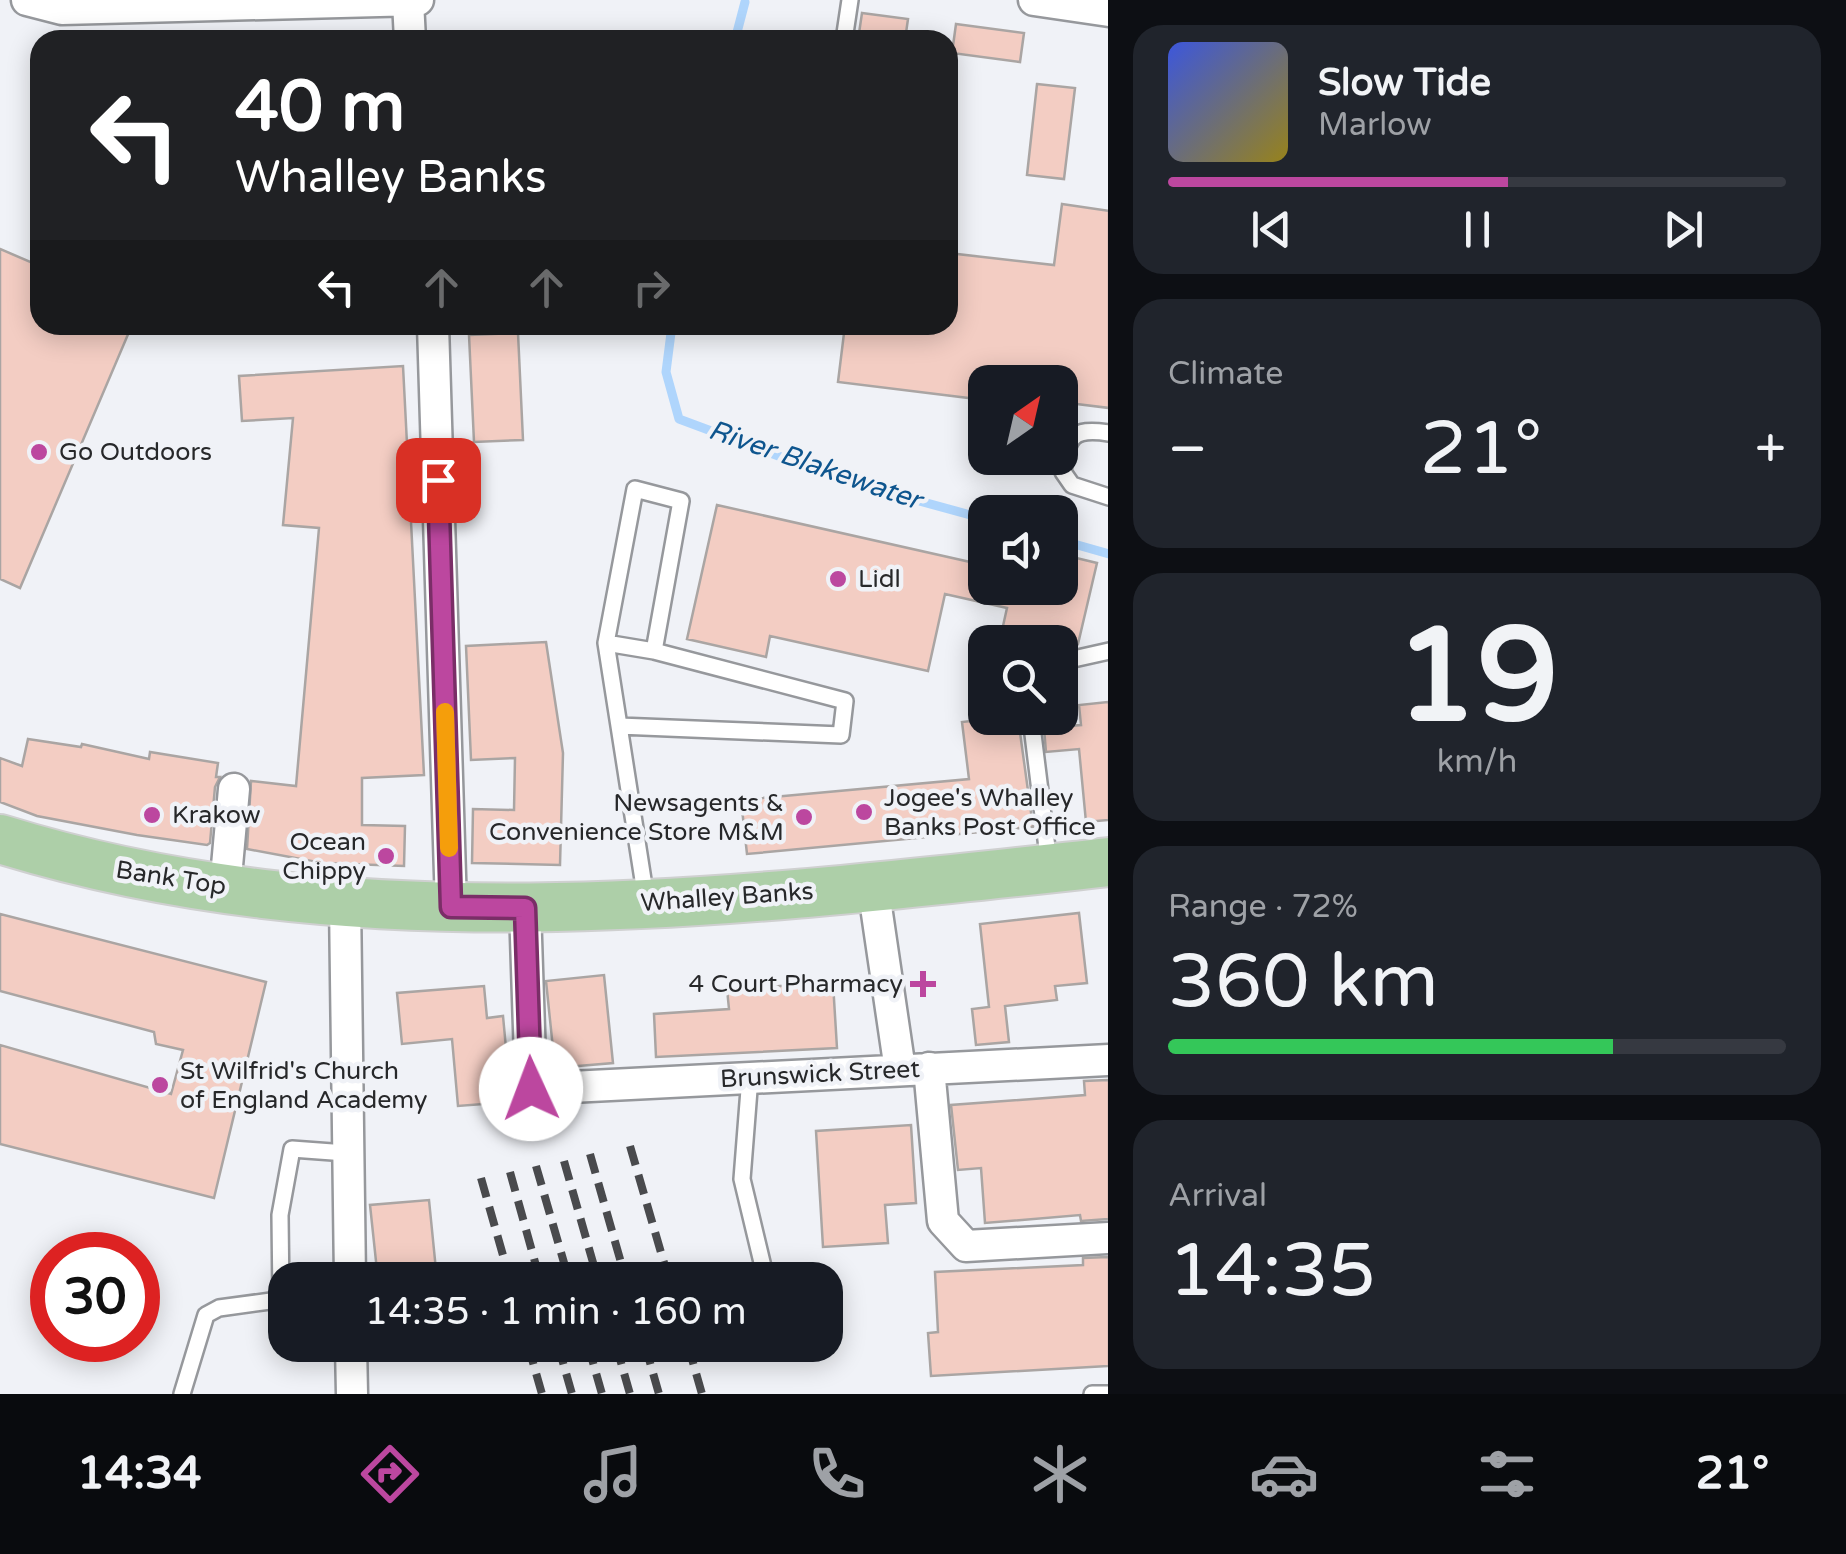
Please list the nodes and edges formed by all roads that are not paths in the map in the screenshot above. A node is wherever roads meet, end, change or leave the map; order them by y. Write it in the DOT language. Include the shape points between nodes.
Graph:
graph roads {
  1 [pos="28,0"];
  2 [pos="408,0"];
  3 [pos="418,0"];
  4 [pos="850,0"];
  5 [pos="1034,0"];
  6 [pos="373,1"];
  7 [pos="1108,11"];
  8 [pos="410,30"];
  9 [pos="846,30"];
  10 [pos="433,335"];
  11 [pos="1108,433"];
  12 [pos="1108,497"];
  13 [pos="606,644"];
  14 [pos="1108,651"];
  15 [pos="654,652"];
  16 [pos="1078,658"];
  17 [pos="619,726"];
  18 [pos="1034,735"];
  19 [pos="234,789"];
  20 [pos="0,839"];
  21 [pos="1108,862"];
  22 [pos="1050,868"];
  23 [pos="873,886"];
  24 [pos="226,888"];
  25 [pos="345,901"];
  26 [pos="647,902"];
  27 [pos="451,907"];
  28 [pos="525,908"];
  29 [pos="1108,1060"];
  30 [pos="915,1069"];
  31 [pos="750,1077"];
  32 [pos="346,1153"];
  33 [pos="1108,1238"];
  34 [pos="282,1262"];
  35 [pos="349,1262"];
  36 [pos="762,1262"];
  37 [pos="268,1301"];
  38 [pos="351,1362"];
  39 [pos="182,1394"];
  40 [pos="352,1394"];
  41 [pos="1092,1394"];
  42 [pos="1108,1394"];
  1 -- 6 [label="street" via="62,8"];
  2 -- 3 [label="street"];
  2 -- 6 [label="street"];
  2 -- 8 [label="street"];
  4 -- 9 [label="lane"];
  5 -- 7 [label="street"];
  10 -- 27 [label="street"];
  11 -- 12 [label="lane" via="1077,433 1068,443 1063,472 1072,485"];
  13 -- 15 [label="lane"];
  13 -- 15 [label="lane" via="635,489 681,501"];
  13 -- 17 [label="lane"];
  14 -- 16 [label="lane"];
  15 -- 17 [label="lane" via="845,701 840,736"];
  17 -- 26 [label="lane"];
  18 -- 22 [label="lane"];
  19 -- 24 [label="street"];
  20 -- 24 [label="main road, Bank Top" via="72,861"];
  21 -- 22 [label="main road, Whalley Banks"];
  22 -- 23 [label="main road, Whalley Banks"];
  23 -- 26 [label="main road, Whalley Banks"];
  23 -- 30 [label="street"];
  24 -- 25 [label="main road, Bank Top"];
  25 -- 27 [label="main road, Whalley Banks"];
  25 -- 32 [label="street"];
  26 -- 28 [label="main road, Whalley Banks"];
  27 -- 28 [label="main road, Whalley Banks"];
  28 -- 31 [label="street, Brunswick Street" via="531,1089"];
  29 -- 30 [label="street, Brunswick Street"];
  30 -- 31 [label="street, Brunswick Street"];
  30 -- 33 [label="street" via="943,1221 966,1246"];
  31 -- 36 [label="lane" via="742,1179"];
  32 -- 34 [label="lane" via="292,1148 280,1215"];
  32 -- 35 [label="street"];
  37 -- 39 [label="lane" via="206,1314"];
  38 -- 40 [label="street"];
  41 -- 42 [label="lane"];
}
